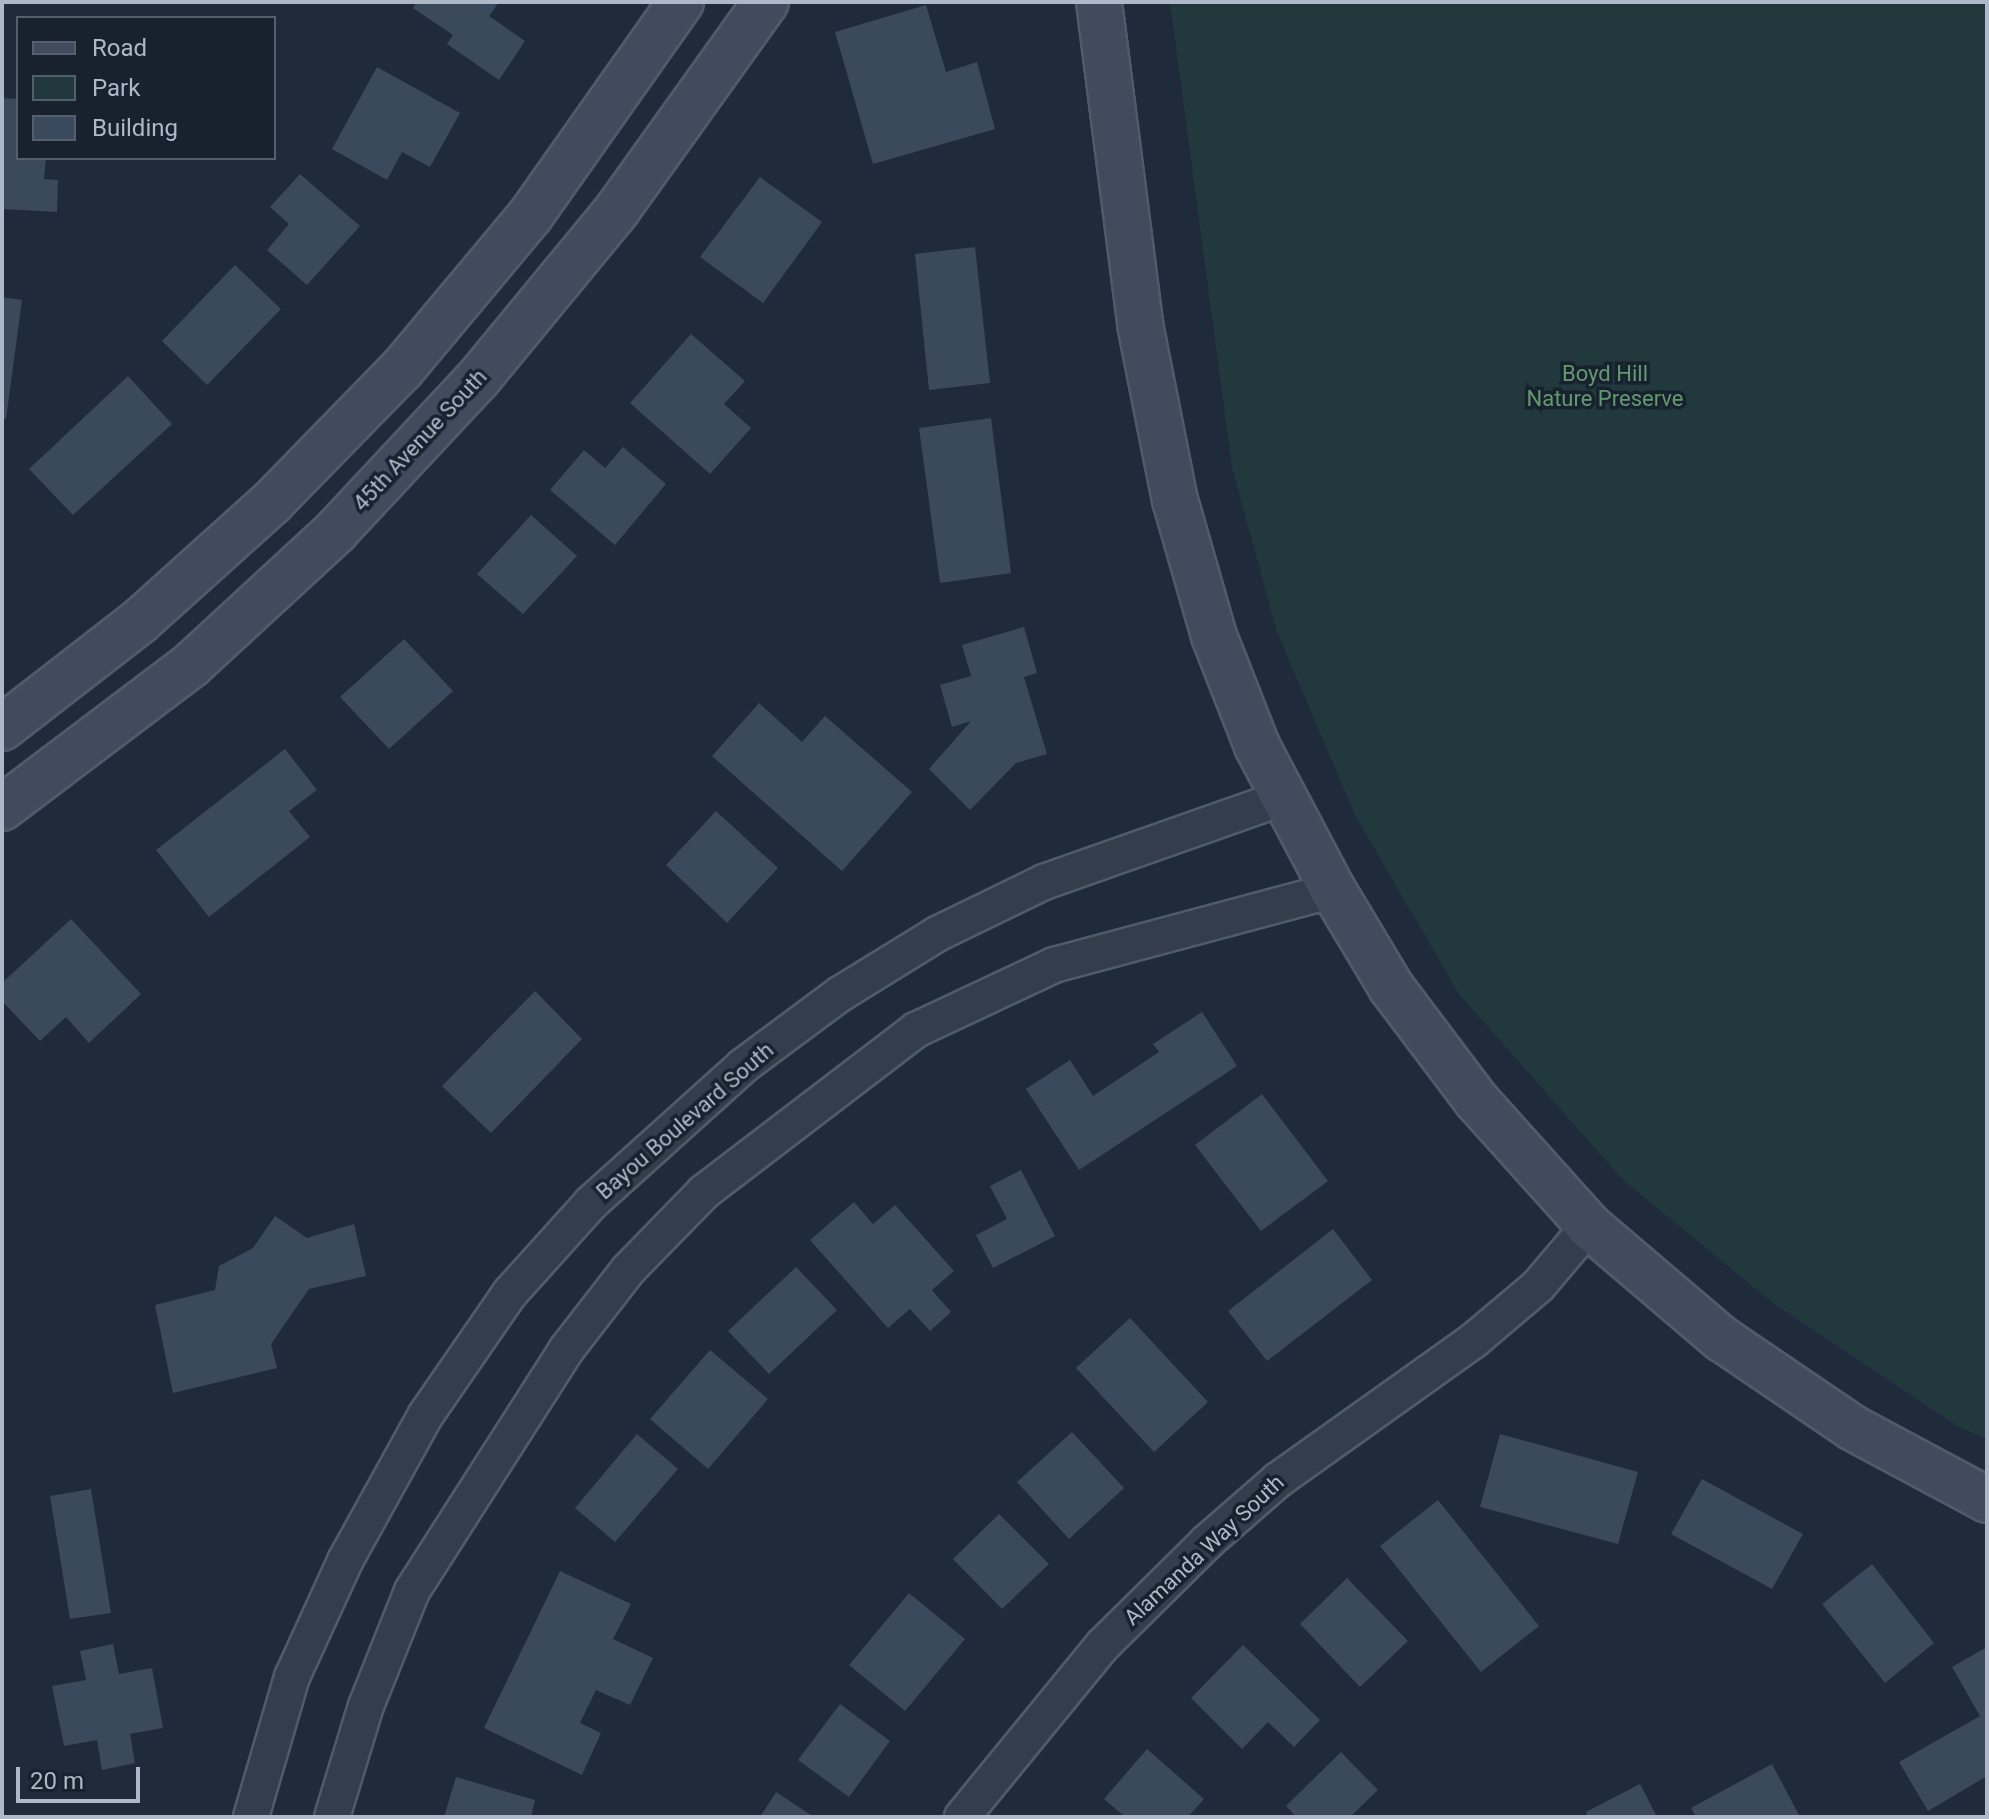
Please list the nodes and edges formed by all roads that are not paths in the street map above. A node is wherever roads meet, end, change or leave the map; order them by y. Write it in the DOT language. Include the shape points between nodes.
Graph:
graph roads {
  1 [pos="681,2"];
  2 [pos="1099,2"];
  3 [pos="763,3"];
  4 [pos="2,728"];
  5 [pos="1285,797"];
  6 [pos="2,808"];
  7 [pos="1333,890"];
  8 [pos="1589,1226"];
  9 [pos="1987,1500"];
  10 [pos="251,1817"];
  11 [pos="332,1817"];
  12 [pos="962,1817"];
  1 -- 4 [label="street" via="530,216 402,369 272,502 140,621"];
  2 -- 5 [label="street" via="1140,324 1175,500 1214,636 1257,746"];
  3 -- 6 [label="street, 45th Avenue South" via="617,210 477,380 336,531 191,665"];
  5 -- 7 [label="street"];
  5 -- 10 [label="street, Bayou Boulevard South" via="1044,882 937,934 840,994 743,1066 591,1203 510,1293 425,1416 345,1561 292,1677"];
  7 -- 8 [label="street" via="1391,987 1467,1089"];
  7 -- 11 [label="street" via="1054,965 916,1030 704,1192 628,1270 566,1350 412,1591 366,1706"];
  8 -- 9 [label="street" via="1735,1348 1853,1428"];
  8 -- 12 [label="street, Alamanda Way South" via="1538,1286 1484,1332 1278,1480 1207,1542 1103,1645"];
}
